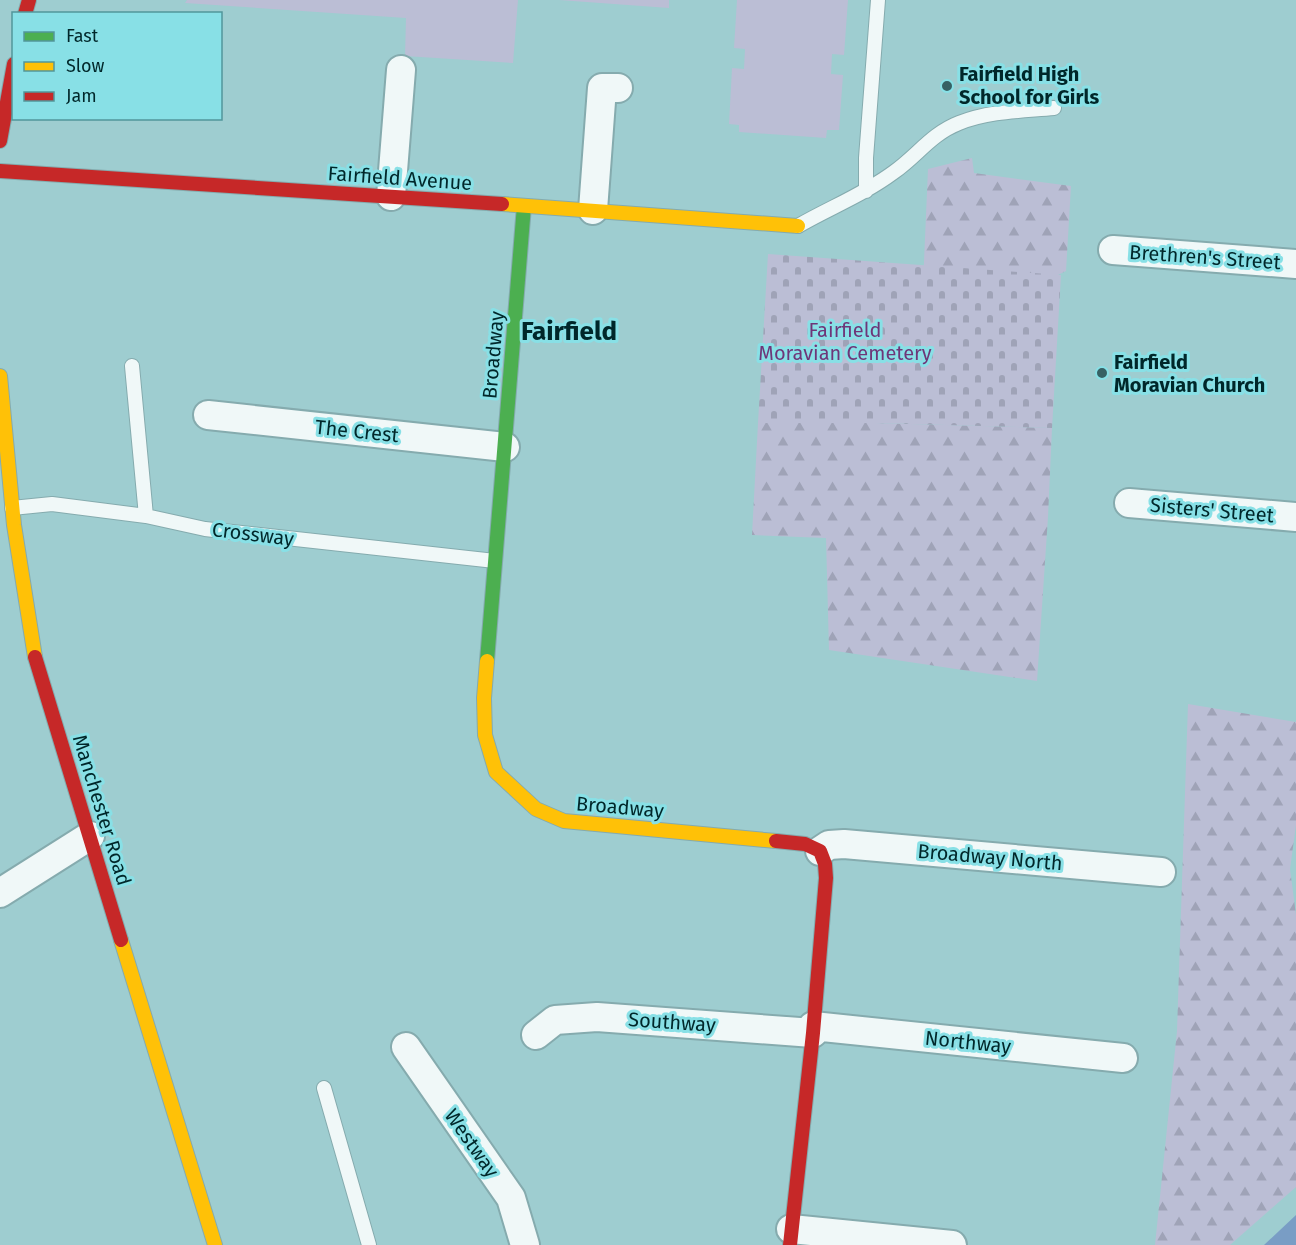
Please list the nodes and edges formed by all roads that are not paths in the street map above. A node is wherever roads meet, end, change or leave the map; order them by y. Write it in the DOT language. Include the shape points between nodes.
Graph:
graph roads {
  1 [pos="878,0"];
  2 [pos="401,70"];
  3 [pos="12,74"];
  4 [pos="618,88"];
  5 [pos="1054,108"];
  6 [pos="1,126"];
  7 [pos="0,171"];
  8 [pos="866,191"];
  9 [pos="391,196"];
  10 [pos="524,206"];
  11 [pos="593,210"];
  12 [pos="798,226"];
  13 [pos="1113,250"];
  14 [pos="1296,264"];
  15 [pos="132,366"];
  16 [pos="0,376"];
  17 [pos="208,415"];
  18 [pos="505,447"];
  19 [pos="1129,503"];
  20 [pos="146,516"];
  21 [pos="1296,517"];
  22 [pos="9,519"];
  23 [pos="495,561"];
  24 [pos="90,836"];
  25 [pos="820,850"];
  26 [pos="1161,872"];
  27 [pos="0,893"];
  28 [pos="813,1029"];
  29 [pos="536,1035"];
  30 [pos="406,1047"];
  31 [pos="1123,1058"];
  32 [pos="324,1088"];
  33 [pos="791,1237"];
  34 [pos="215,1245"];
  35 [pos="369,1245"];
  36 [pos="525,1245"];
  37 [pos="952,1245"];
  1 -- 8 [label="lane"];
  2 -- 9 [label="street"];
  3 -- 6 [label="main road"];
  4 -- 11 [label="street" via="602,88"];
  5 -- 8 [label="lane" via="984,114 959,123 935,135 897,170"];
  7 -- 9 [label="main road, Fairfield Avenue"];
  8 -- 12 [label="lane"];
  9 -- 10 [label="main road, Fairfield Avenue"];
  10 -- 11 [label="main road, Fairfield Avenue"];
  10 -- 18 [label="main road, Broadway"];
  11 -- 12 [label="main road, Fairfield Avenue"];
  13 -- 14 [label="street, Brethren's Street"];
  15 -- 20 [label="lane"];
  16 -- 22 [label="main road, Manchester Road"];
  17 -- 18 [label="street, The Crest"];
  18 -- 23 [label="main road, Broadway"];
  19 -- 21 [label="street, Sisters' Street"];
  20 -- 22 [label="lane, Crossway" via="52,504"];
  20 -- 23 [label="lane, Crossway" via="205,529"];
  22 -- 24 [label="main road, Manchester Road" via="36,663"];
  23 -- 25 [label="main road, Broadway" via="483,698 485,735 496,772 516,792 536,809 564,821 805,844"];
  24 -- 27 [label="street"];
  24 -- 34 [label="main road, Manchester Road"];
  25 -- 26 [label="street, Broadway North" via="843,844"];
  25 -- 28 [label="main road" via="826,878"];
  28 -- 29 [label="street, Southway" via="597,1017 555,1020"];
  28 -- 31 [label="street, Northway"];
  28 -- 33 [label="main road"];
  30 -- 36 [label="street, Westway" via="510,1198"];
  32 -- 35 [label="lane"];
  33 -- 37 [label="street"];
}
